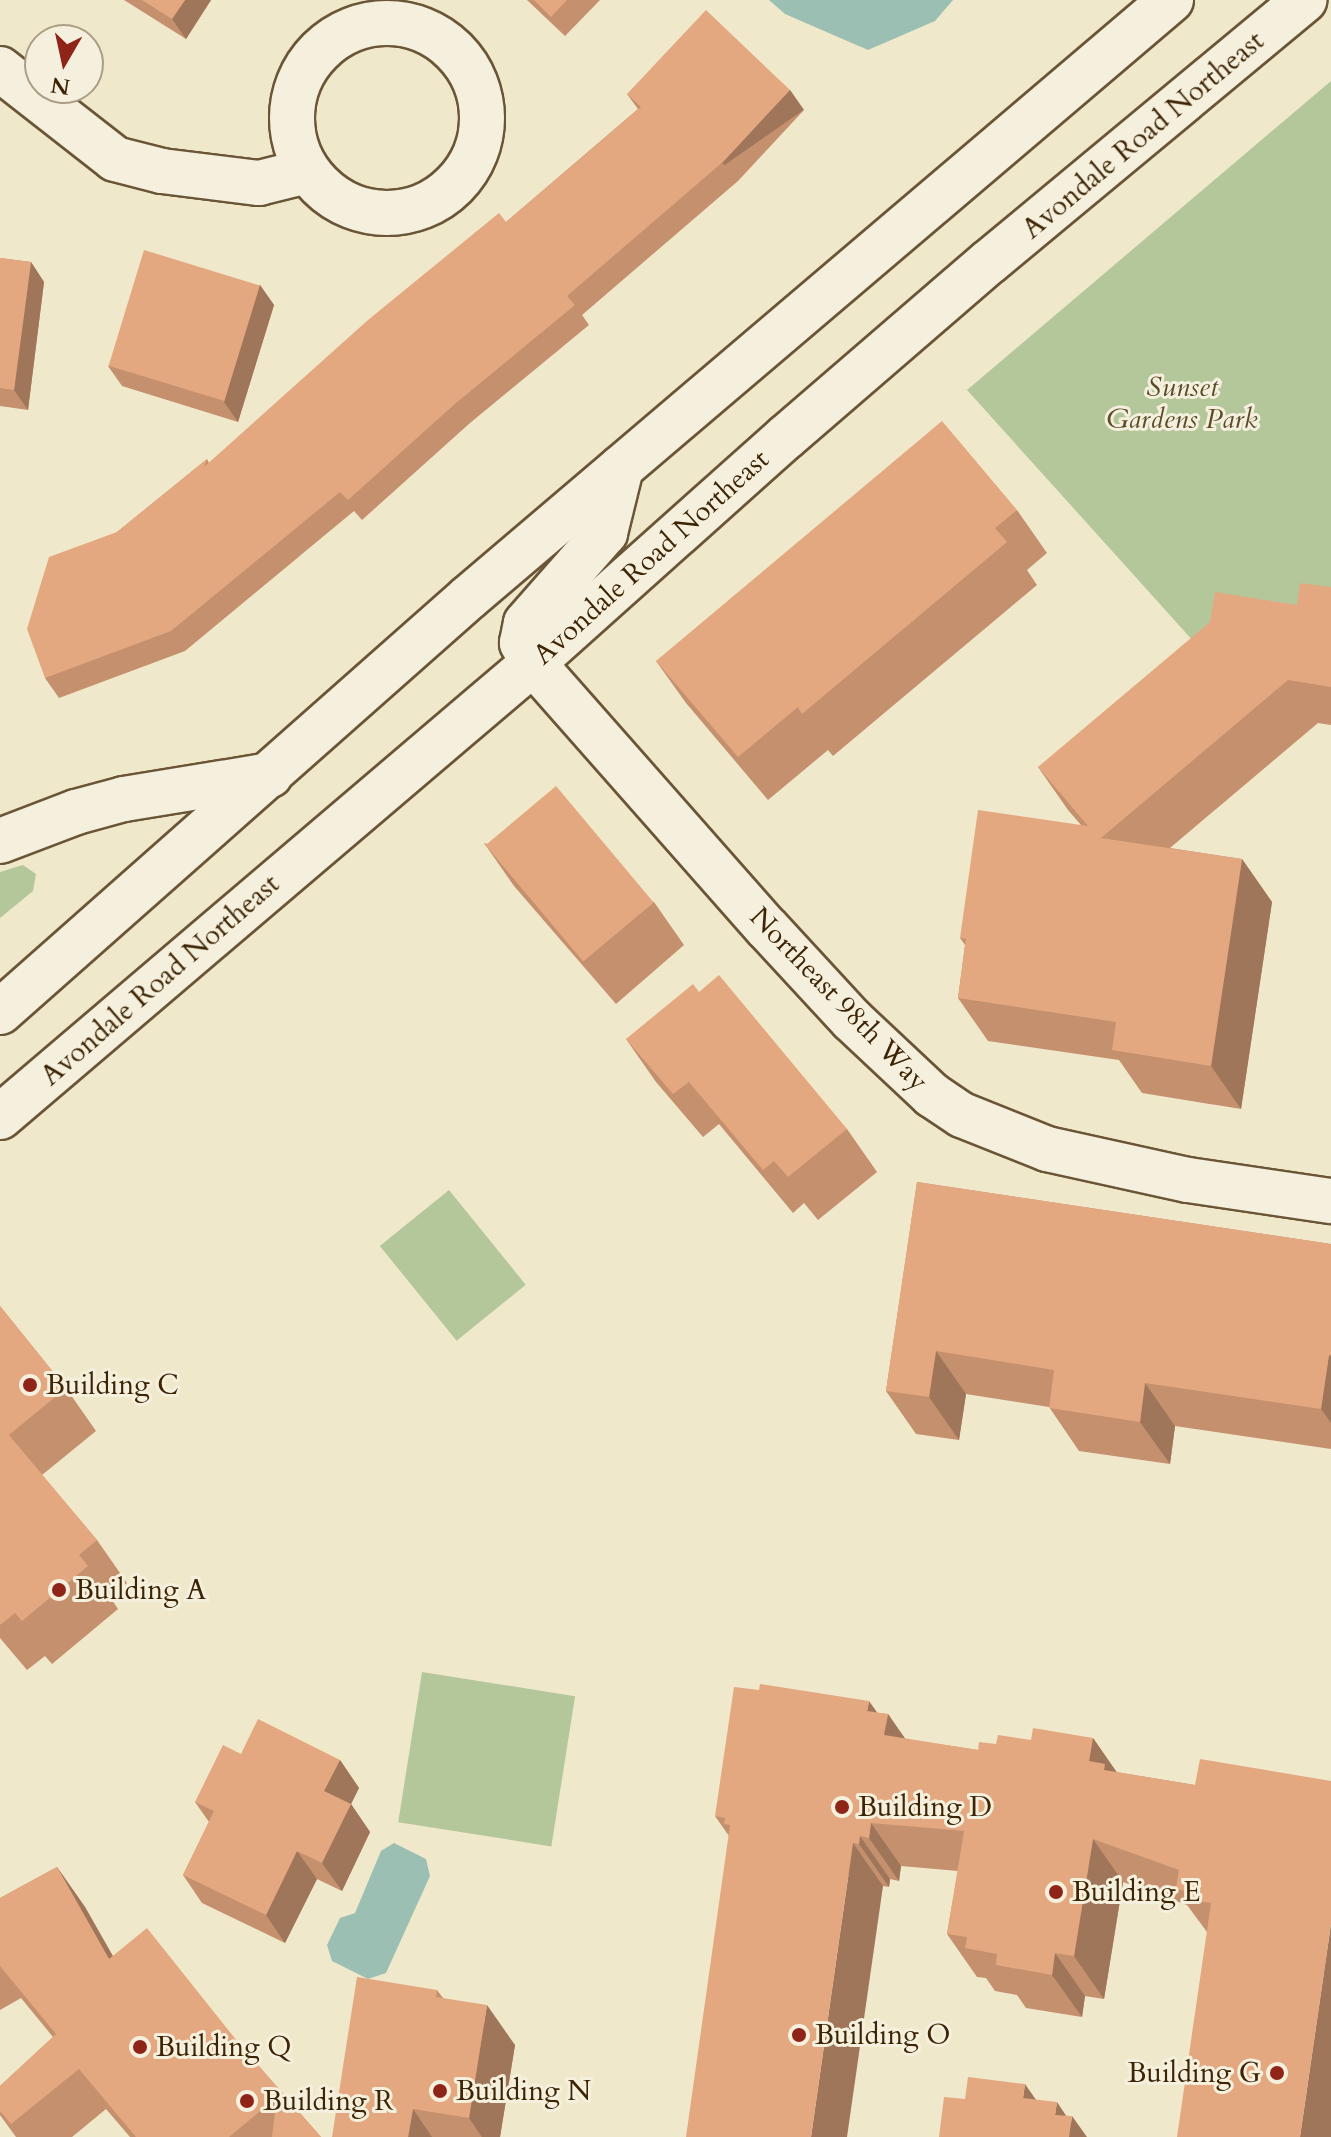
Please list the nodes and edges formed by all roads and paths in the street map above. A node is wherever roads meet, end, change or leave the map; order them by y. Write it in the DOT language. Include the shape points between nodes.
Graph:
graph roads {
  1 [pos="1171,0"];
  2 [pos="1305,0"];
  3 [pos="0,69"];
  4 [pos="307,171"];
  5 [pos="621,468"];
  6 [pos="533,663"];
  7 [pos="270,775"];
  8 [pos="0,841"];
  9 [pos="0,1012"];
  10 [pos="0,1117"];
  11 [pos="1331,1201"];
  1 -- 5 [label="main road"];
  2 -- 6 [label="main road, Avondale Road Northeast" via="798,427"];
  3 -- 4 [label="main road" via="115,159 162,171 259,183"];
  4 -- 4 [label="main road" via="325,191 375,213 402,213 450,190 479,144 478,90 466,66 426,31 399,24 372,24 323,47 295,93 291,120 295,147"];
  5 -- 6 [label="main road" via="605,533 526,623 522,643"];
  5 -- 7 [label="main road"];
  6 -- 10 [label="main road, Avondale Road Northeast"];
  6 -- 11 [label="main road, Northeast 98th Way" via="778,940 932,1095 962,1115 1047,1149 1188,1180"];
  7 -- 8 [label="main road" via="124,799"];
  7 -- 9 [label="main road"];
}
